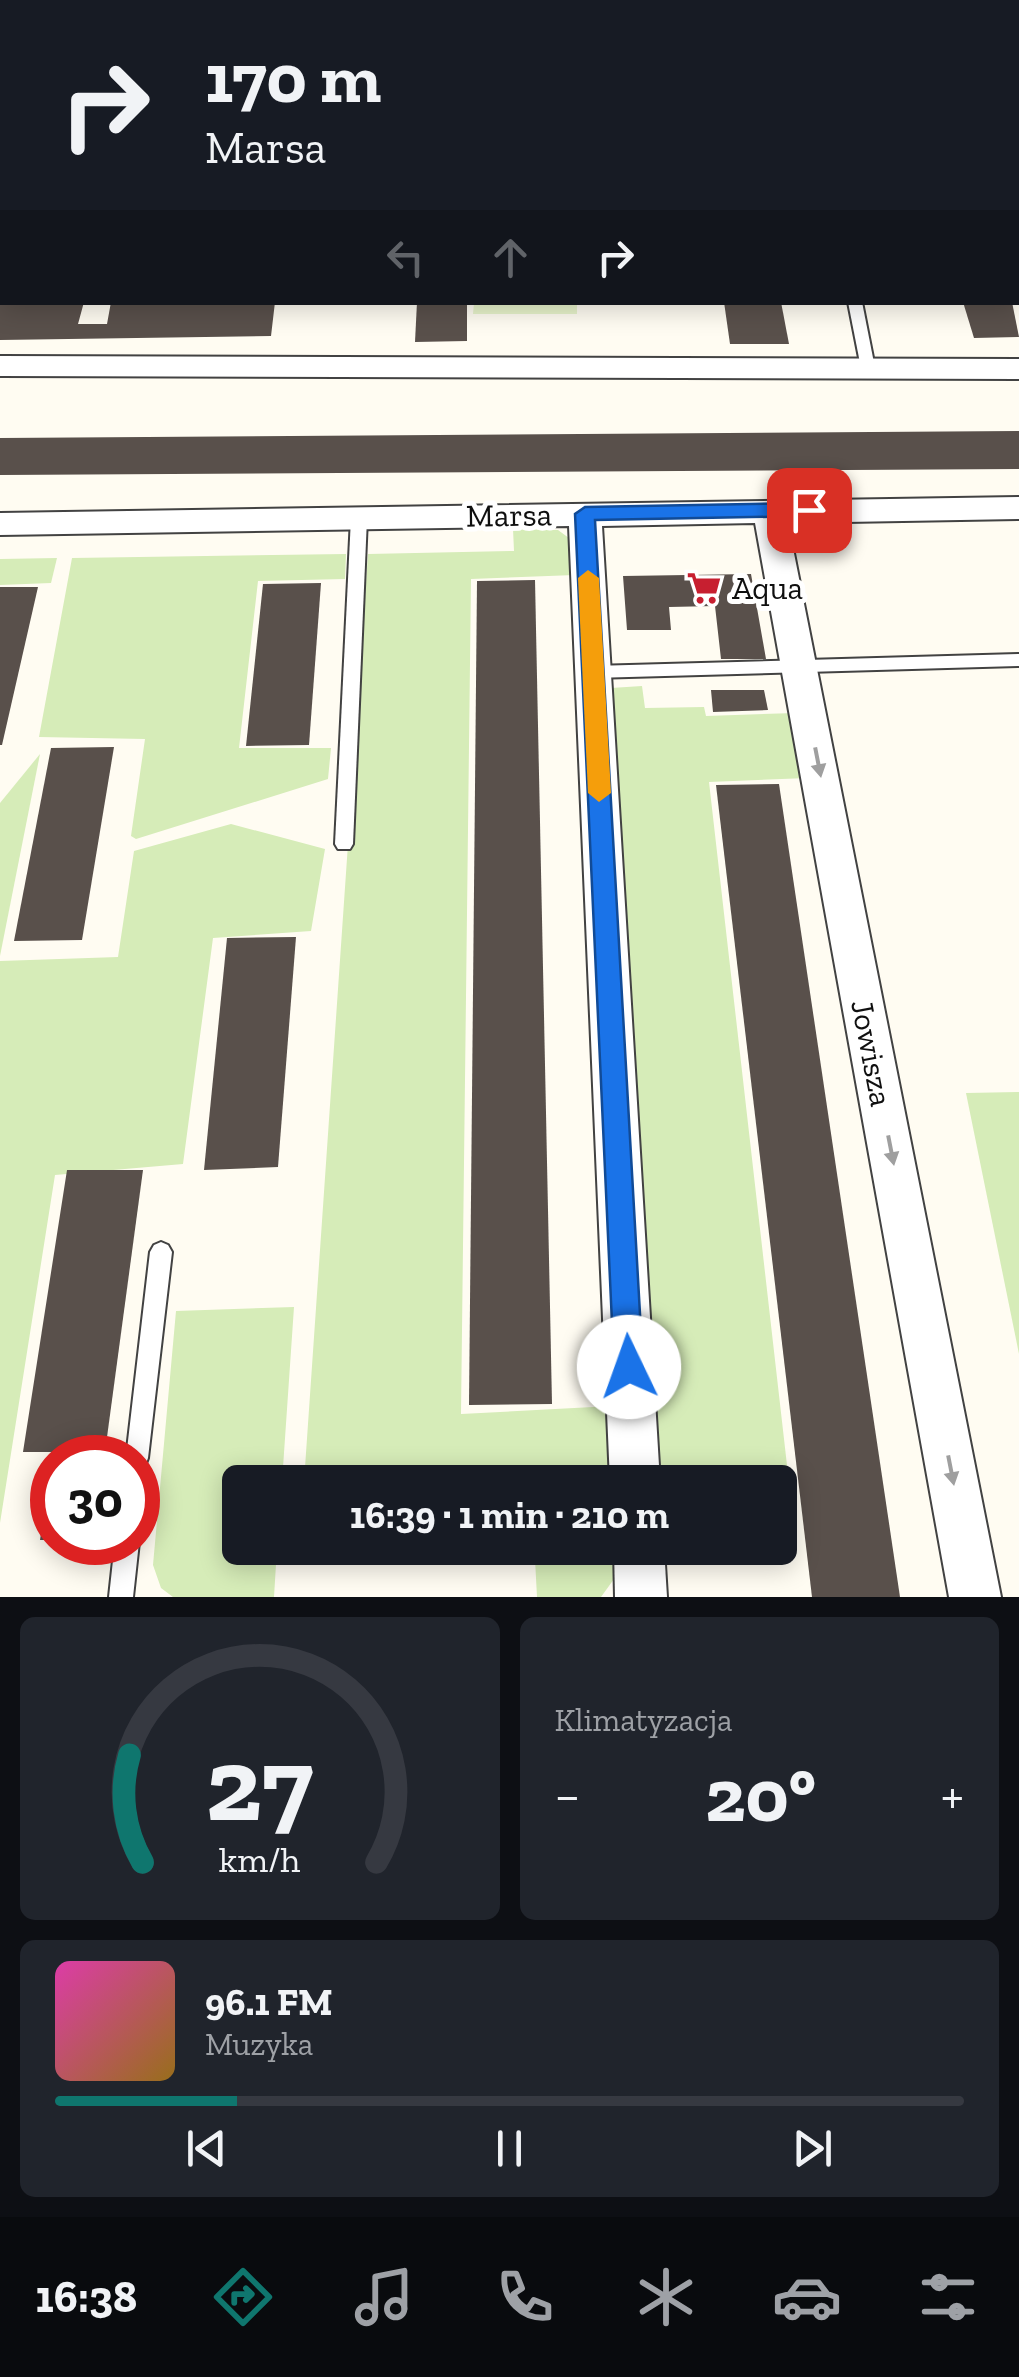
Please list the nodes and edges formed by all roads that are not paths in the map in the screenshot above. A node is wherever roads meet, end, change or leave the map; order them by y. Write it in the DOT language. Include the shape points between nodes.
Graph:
graph roads {
  1 [pos="856,305"];
  2 [pos="0,366"];
  3 [pos="868,368"];
  4 [pos="1019,369"];
  5 [pos="1019,508"];
  6 [pos="769,510"];
  7 [pos="585,514"];
  8 [pos="358,518"];
  9 [pos="0,524"];
  10 [pos="1019,660"];
  11 [pos="800,666"];
  12 [pos="593,672"];
  13 [pos="344,844"];
  14 [pos="161,1252"];
  15 [pos="140,1435"];
  16 [pos="634,1465"];
  17 [pos="124,1565"];
  18 [pos="639,1565"];
  19 [pos="121,1597"];
  20 [pos="642,1597"];
  21 [pos="975,1597"];
  1 -- 3 [label="lane"];
  2 -- 3 [label="street"];
  3 -- 4 [label="street"];
  5 -- 6 [label="street, Marsa"];
  6 -- 7 [label="street, Marsa"];
  6 -- 11 [label="street, Jowisza"];
  7 -- 8 [label="street, Marsa"];
  7 -- 12 [label="street"];
  8 -- 9 [label="street, Marsa"];
  8 -- 13 [label="lane"];
  10 -- 11 [label="lane"];
  11 -- 12 [label="lane"];
  11 -- 21 [label="street, Jowisza, one-way"];
  12 -- 16 [label="street"];
  14 -- 15 [label="lane"];
  17 -- 19 [label="lane"];
  18 -- 20 [label="street"];
}
